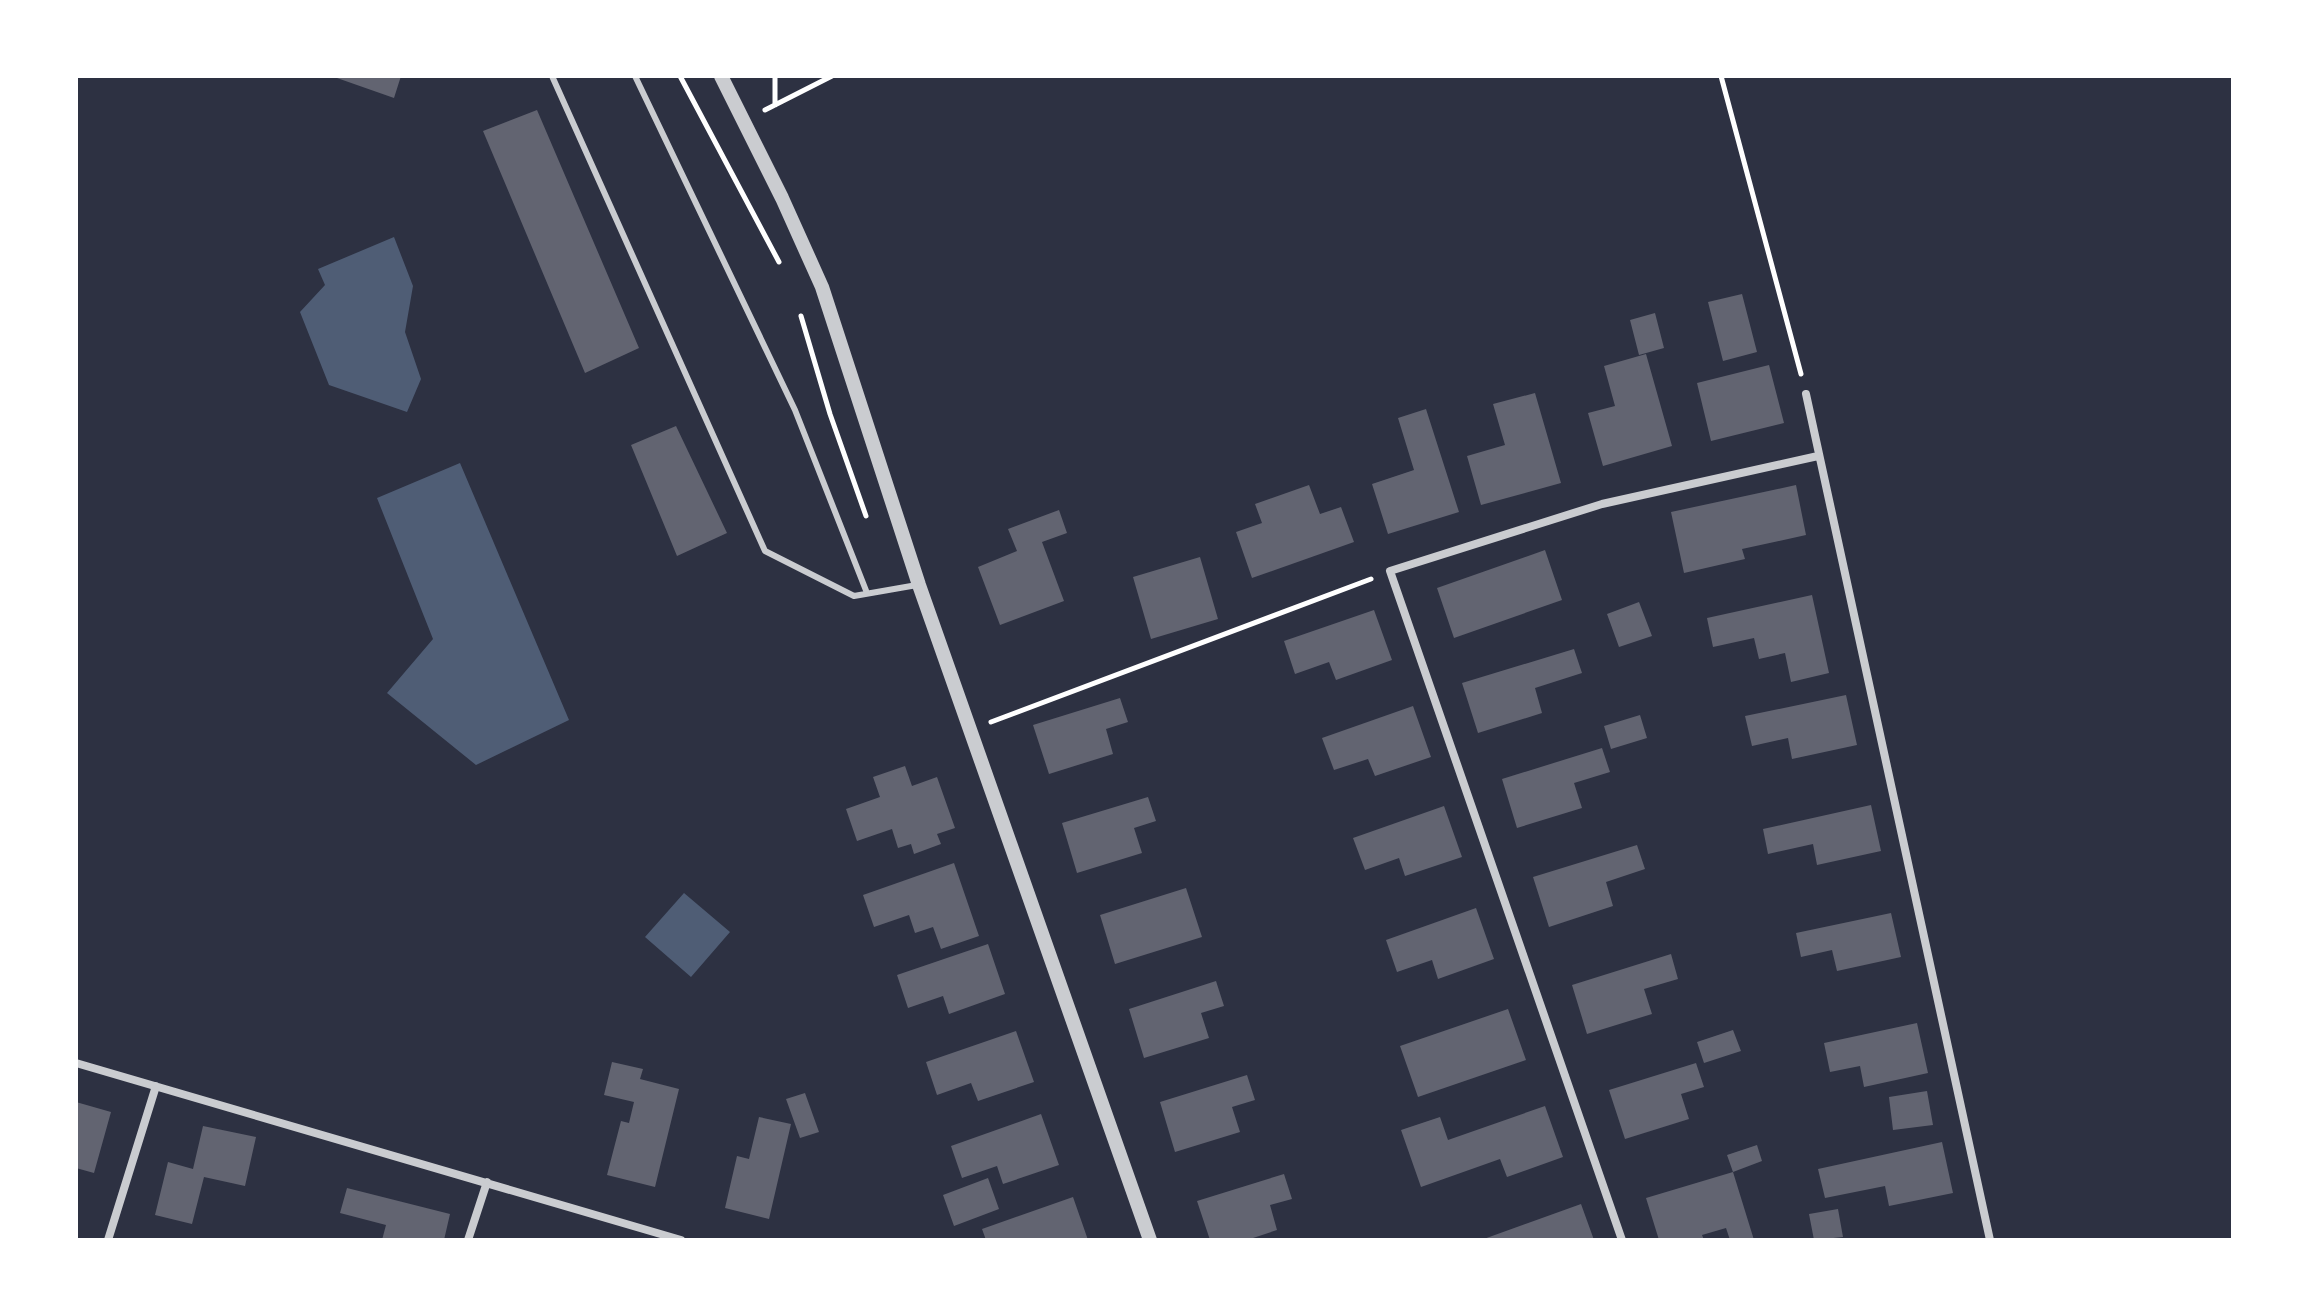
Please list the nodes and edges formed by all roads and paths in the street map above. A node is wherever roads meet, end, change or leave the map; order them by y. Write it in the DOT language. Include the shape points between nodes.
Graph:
graph roads {
  1 [pos="552,76"];
  2 [pos="635,76"];
  3 [pos="680,76"];
  4 [pos="721,76"];
  5 [pos="775,76"];
  6 [pos="832,76"];
  7 [pos="1721,76"];
  8 [pos="775,105"];
  9 [pos="745,122"];
  10 [pos="784,272"];
  11 [pos="800,315"];
  12 [pos="1806,394"];
  13 [pos="830,414"];
  14 [pos="1818,456"];
  15 [pos="1390,571"];
  16 [pos="919,585"];
  17 [pos="867,593"];
  18 [pos="971,729"];
  19 [pos="76,1063"];
  20 [pos="156,1086"];
  21 [pos="487,1182"];
  22 [pos="108,1240"];
  23 [pos="468,1240"];
  24 [pos="681,1240"];
  25 [pos="1150,1240"];
  26 [pos="1622,1240"];
  27 [pos="1990,1240"];
  1 -- 17 [label="lane" via="765,551 854,596"];
  2 -- 17 [label="lane" via="795,410"];
  3 -- 10 [label="path"];
  4 -- 9 [label="street"];
  5 -- 8 [label="path"];
  6 -- 8 [label="path"];
  7 -- 12 [label="path"];
  8 -- 9 [label="path"];
  9 -- 16 [label="street" via="822,287"];
  11 -- 13 [label="path"];
  12 -- 14 [label="street"];
  14 -- 15 [label="street" via="1602,504"];
  14 -- 27 [label="street"];
  15 -- 18 [label="path"];
  15 -- 26 [label="street"];
  16 -- 17 [label="lane"];
  16 -- 18 [label="street"];
  18 -- 25 [label="street"];
  19 -- 20 [label="street"];
  20 -- 21 [label="street"];
  20 -- 22 [label="street"];
  21 -- 23 [label="street"];
  21 -- 24 [label="street"];
}
